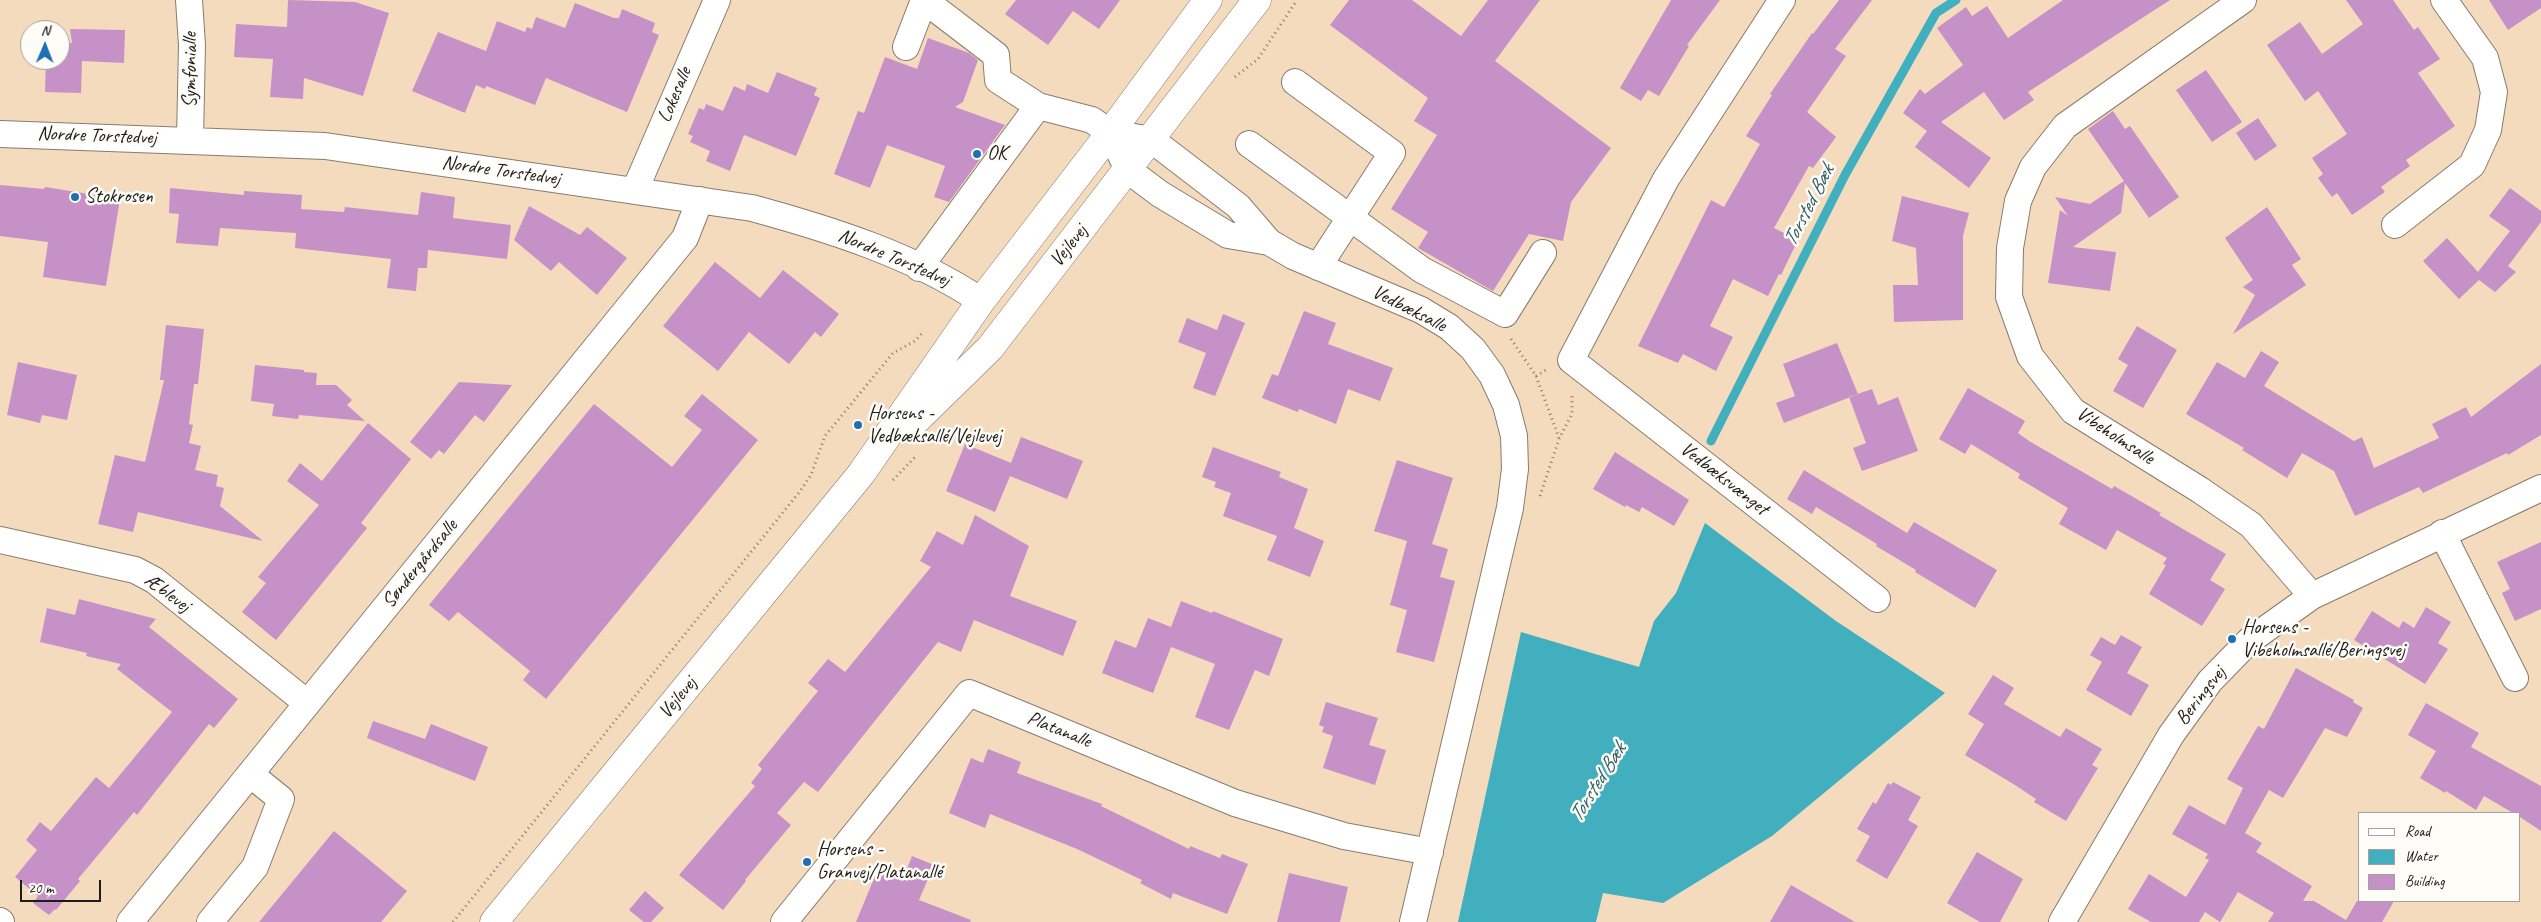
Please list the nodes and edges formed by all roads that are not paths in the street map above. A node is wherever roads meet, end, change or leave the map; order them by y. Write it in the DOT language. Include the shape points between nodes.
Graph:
graph roads {
  1 [pos="189,0"];
  2 [pos="717,0"];
  3 [pos="924,0"];
  4 [pos="1208,0"];
  5 [pos="1257,0"];
  6 [pos="1782,0"];
  7 [pos="2244,0"];
  8 [pos="2444,0"];
  9 [pos="906,47"];
  10 [pos="1295,82"];
  11 [pos="1038,106"];
  12 [pos="1110,133"];
  13 [pos="0,134"];
  14 [pos="190,139"];
  15 [pos="1152,140"];
  16 [pos="1249,144"];
  17 [pos="1128,170"];
  18 [pos="635,190"];
  19 [pos="700,200"];
  20 [pos="1350,218"];
  21 [pos="2395,225"];
  22 [pos="1269,242"];
  23 [pos="1543,253"];
  24 [pos="1318,267"];
  25 [pos="919,268"];
  26 [pos="1422,270"];
  27 [pos="981,301"];
  28 [pos="1406,304"];
  29 [pos="861,474"];
  30 [pos="2541,488"];
  31 [pos="2442,533"];
  32 [pos="0,540"];
  33 [pos="2312,596"];
  34 [pos="1877,599"];
  35 [pos="2515,678"];
  36 [pos="307,703"];
  37 [pos="250,774"];
  38 [pos="1430,852"];
  39 [pos="130,922"];
  40 [pos="210,922"];
  41 [pos="494,922"];
  42 [pos="784,922"];
  43 [pos="1413,922"];
  44 [pos="2062,922"];
  1 -- 14 [label="street, Symfonialle" via="192,28"];
  2 -- 18 [label="street, Lokesalle"];
  3 -- 9 [label="street"];
  3 -- 11 [label="street" via="996,55 998,80"];
  4 -- 12 [label="main road, Vejlevej"];
  5 -- 15 [label="main road, Vejlevej"];
  6 -- 34 [label="street, Vedbæksvænget" via="1666,179 1572,360"];
  7 -- 33 [label="street, Vibeholmsalle" via="2065,126 2033,167 2018,201 2010,248 2009,296 2030,356 2073,411 2200,490 2251,526"];
  8 -- 21 [label="street" via="2485,58 2494,92 2488,130 2472,165"];
  10 -- 20 [label="street" via="1392,153"];
  11 -- 12 [label="street" via="1092,120"];
  11 -- 25 [label="street"];
  12 -- 15 [label="street, Vedbæksalle"];
  12 -- 17 [label="street, Vedbæksalle"];
  12 -- 27 [label="main road, Vejlevej"];
  13 -- 14 [label="street, Nordre Torstedvej"];
  14 -- 18 [label="street, Nordre Torstedvej" via="325,146"];
  15 -- 17 [label="main road, Vejlevej"];
  15 -- 22 [label="street, Vedbæksalle" via="1238,206"];
  16 -- 20 [label="street"];
  17 -- 22 [label="street, Vedbæksalle" via="1160,194 1228,235"];
  17 -- 29 [label="main road, Vejlevej" via="990,348"];
  18 -- 19 [label="street, Nordre Torstedvej"];
  19 -- 25 [label="street, Nordre Torstedvej" via="752,208 815,225"];
  19 -- 36 [label="street, Søndergårdsalle" via="685,238"];
  20 -- 24 [label="street"];
  20 -- 26 [label="street"];
  22 -- 24 [label="street, Vedbæksalle"];
  23 -- 26 [label="street" via="1505,314"];
  24 -- 28 [label="street, Vedbæksalle"];
  25 -- 27 [label="street, Nordre Torstedvej"];
  26 -- 28 [label="street"];
  27 -- 29 [label="main road, Vejlevej"];
  28 -- 38 [label="street, Vedbæksalle" via="1449,327 1473,349 1492,375 1506,405 1514,436 1515,468 1510,508"];
  29 -- 41 [label="main road, Vejlevej"];
  30 -- 31 [label="street, Beringsvej"];
  31 -- 33 [label="street, Beringsvej"];
  31 -- 35 [label="street"];
  32 -- 36 [label="street, Æblevej" via="135,570 154,580"];
  33 -- 44 [label="street, Beringsvej" via="2249,641 2210,681 2171,735"];
  36 -- 37 [label="street, Søndergårdsalle"];
  37 -- 39 [label="street, Søndergårdsalle"];
  37 -- 40 [label="street" via="281,798 256,867"];
  38 -- 42 [label="street, Platanalle" via="1344,836 1235,803 969,693"];
  38 -- 43 [label="street, Vedbæksalle"];
}
